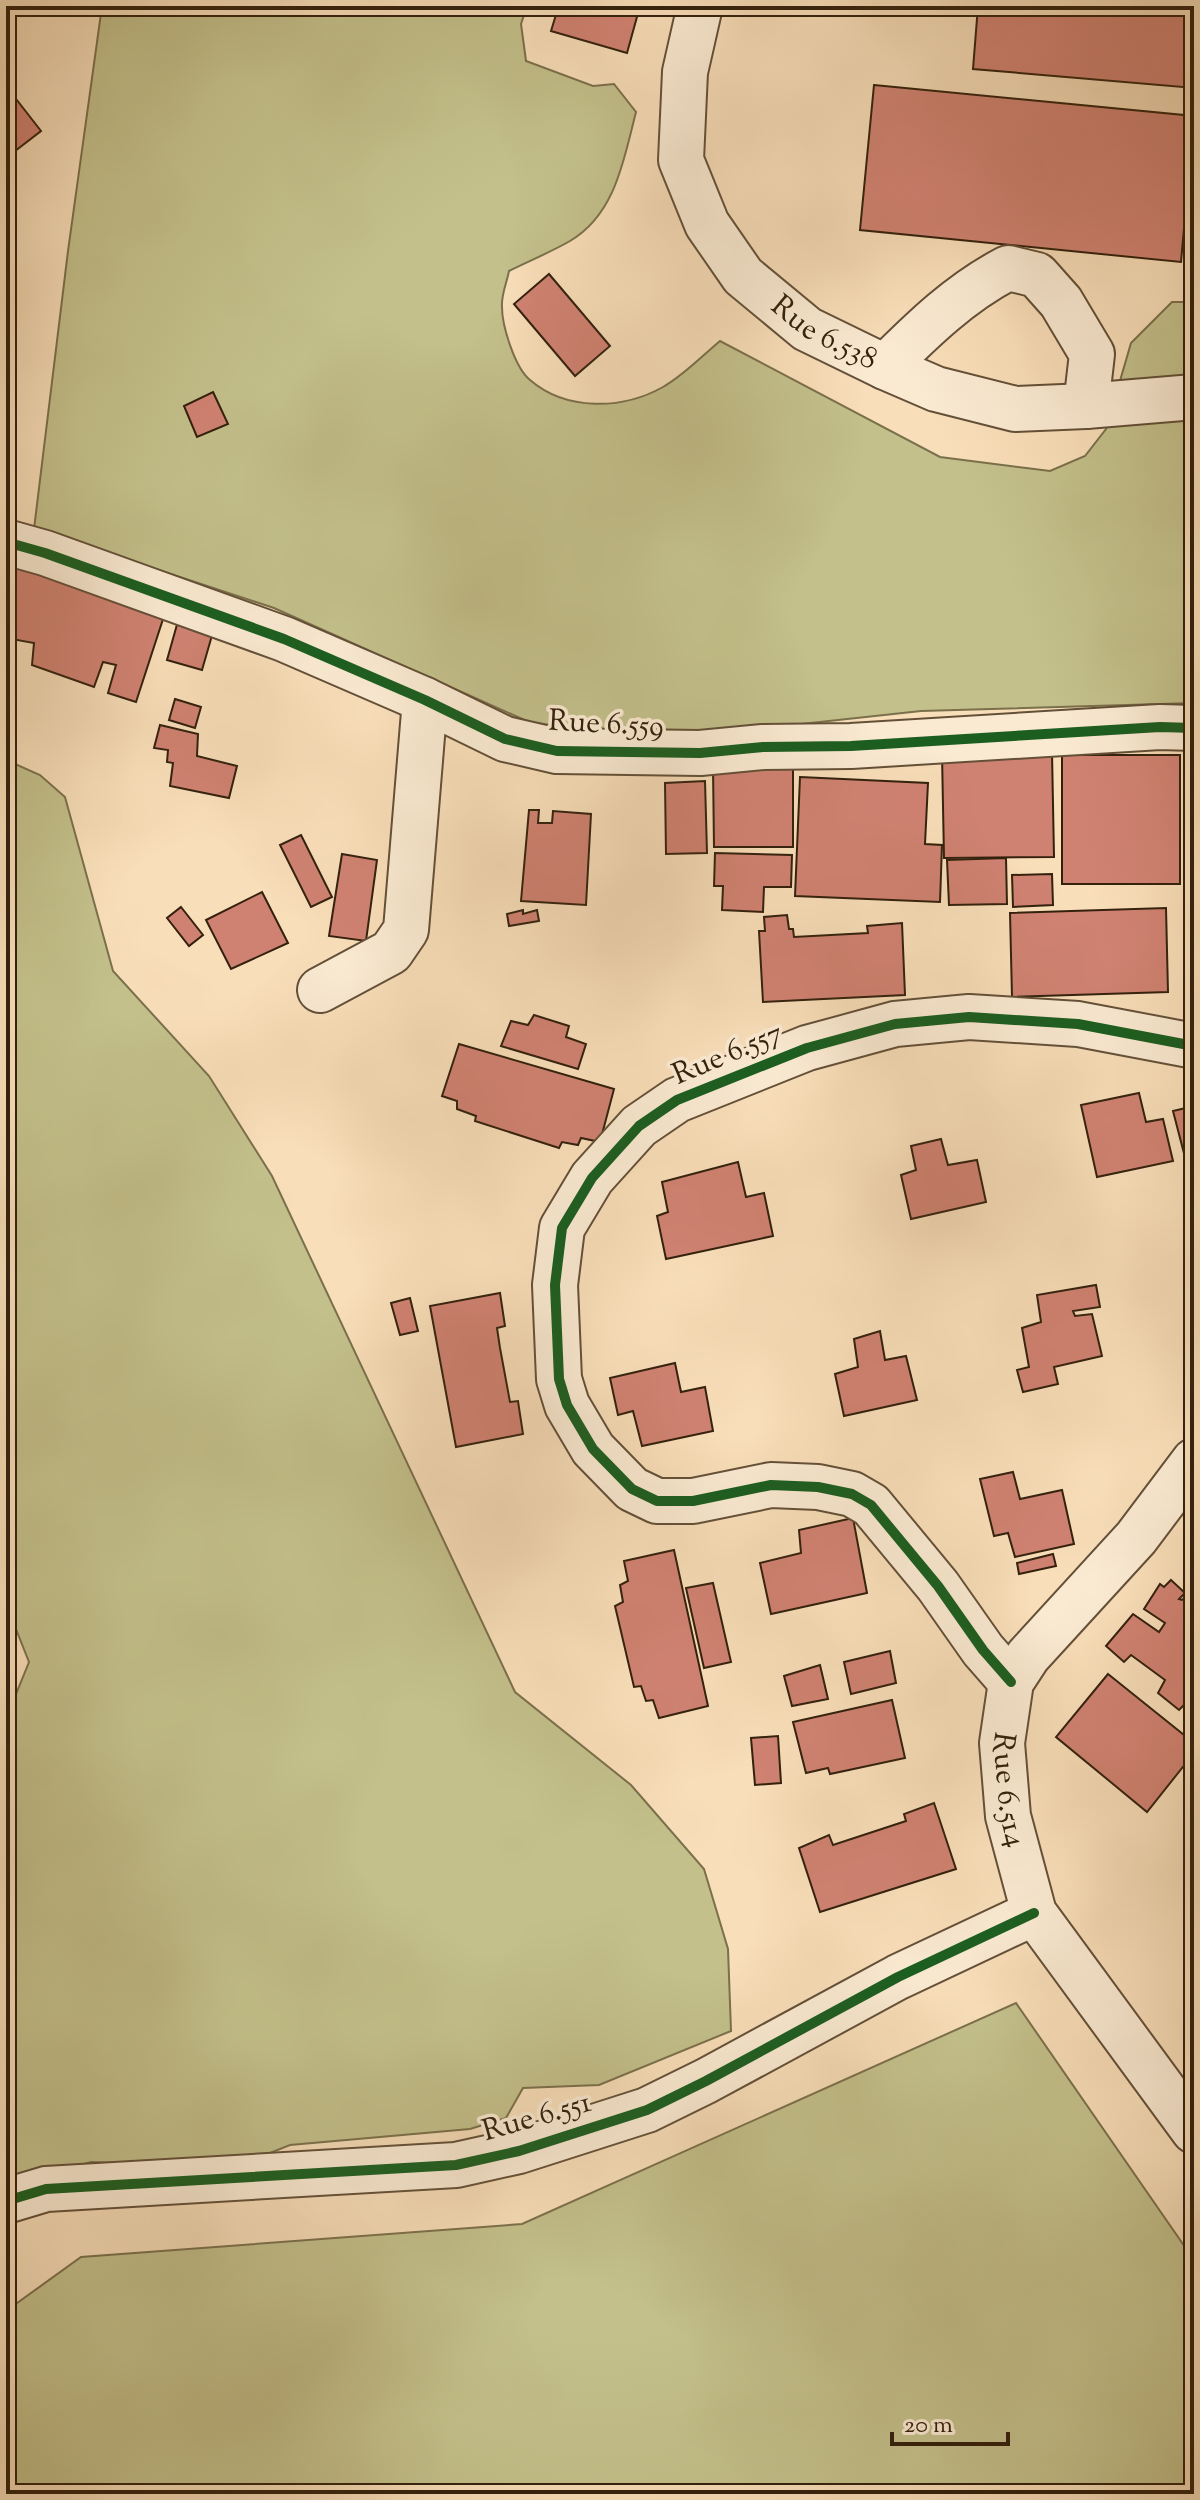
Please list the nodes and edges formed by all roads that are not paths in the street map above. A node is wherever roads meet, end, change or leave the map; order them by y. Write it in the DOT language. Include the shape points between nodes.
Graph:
graph roads {
  1 [pos="700,6"];
  2 [pos="885,367"];
  3 [pos="1194,397"];
  4 [pos="1086,406"];
  5 [pos="6,542"];
  6 [pos="425,700"];
  7 [pos="1194,728"];
  8 [pos="320,990"];
  9 [pos="1194,1046"];
  10 [pos="1194,1461"];
  11 [pos="1011,1682"];
  12 [pos="1034,1913"];
  13 [pos="1194,2131"];
  14 [pos="6,2201"];
  1 -- 2 [label="street, Rue 6.538" via="685,72 681,160 707,224 743,276 807,329"];
  2 -- 4 [label="street, Rue 6.538" via="936,389 1015,409"];
  2 -- 4 [label="street" via="939,313 1008,268 1037,275 1061,302 1092,354"];
  3 -- 4 [label="street, Rue 6.538"];
  5 -- 6 [label="street, Rue 6.559" via="284,639"];
  6 -- 7 [label="street, Rue 6.559" via="505,739 593,753 700,753"];
  6 -- 8 [label="street" via="406,930 391,952"];
  9 -- 11 [label="street, Rue 6.557" via="1078,1024 969,1017 895,1024 807,1048 677,1100 639,1126 592,1178 562,1228 555,1285 559,1379 567,1405 593,1449 632,1489 657,1501 693,1501 771,1485 852,1494 871,1505"];
  10 -- 11 [label="street, Rue 6.514" via="1136,1538 1028,1656"];
  11 -- 12 [label="street, Rue 6.514" via="1002,1743 1005,1794"];
  12 -- 13 [label="street, Rue 6.514"];
  12 -- 14 [label="street, Rue 6.551" via="898,1977 647,2110 519,2151 456,2165 46,2189"];
}
